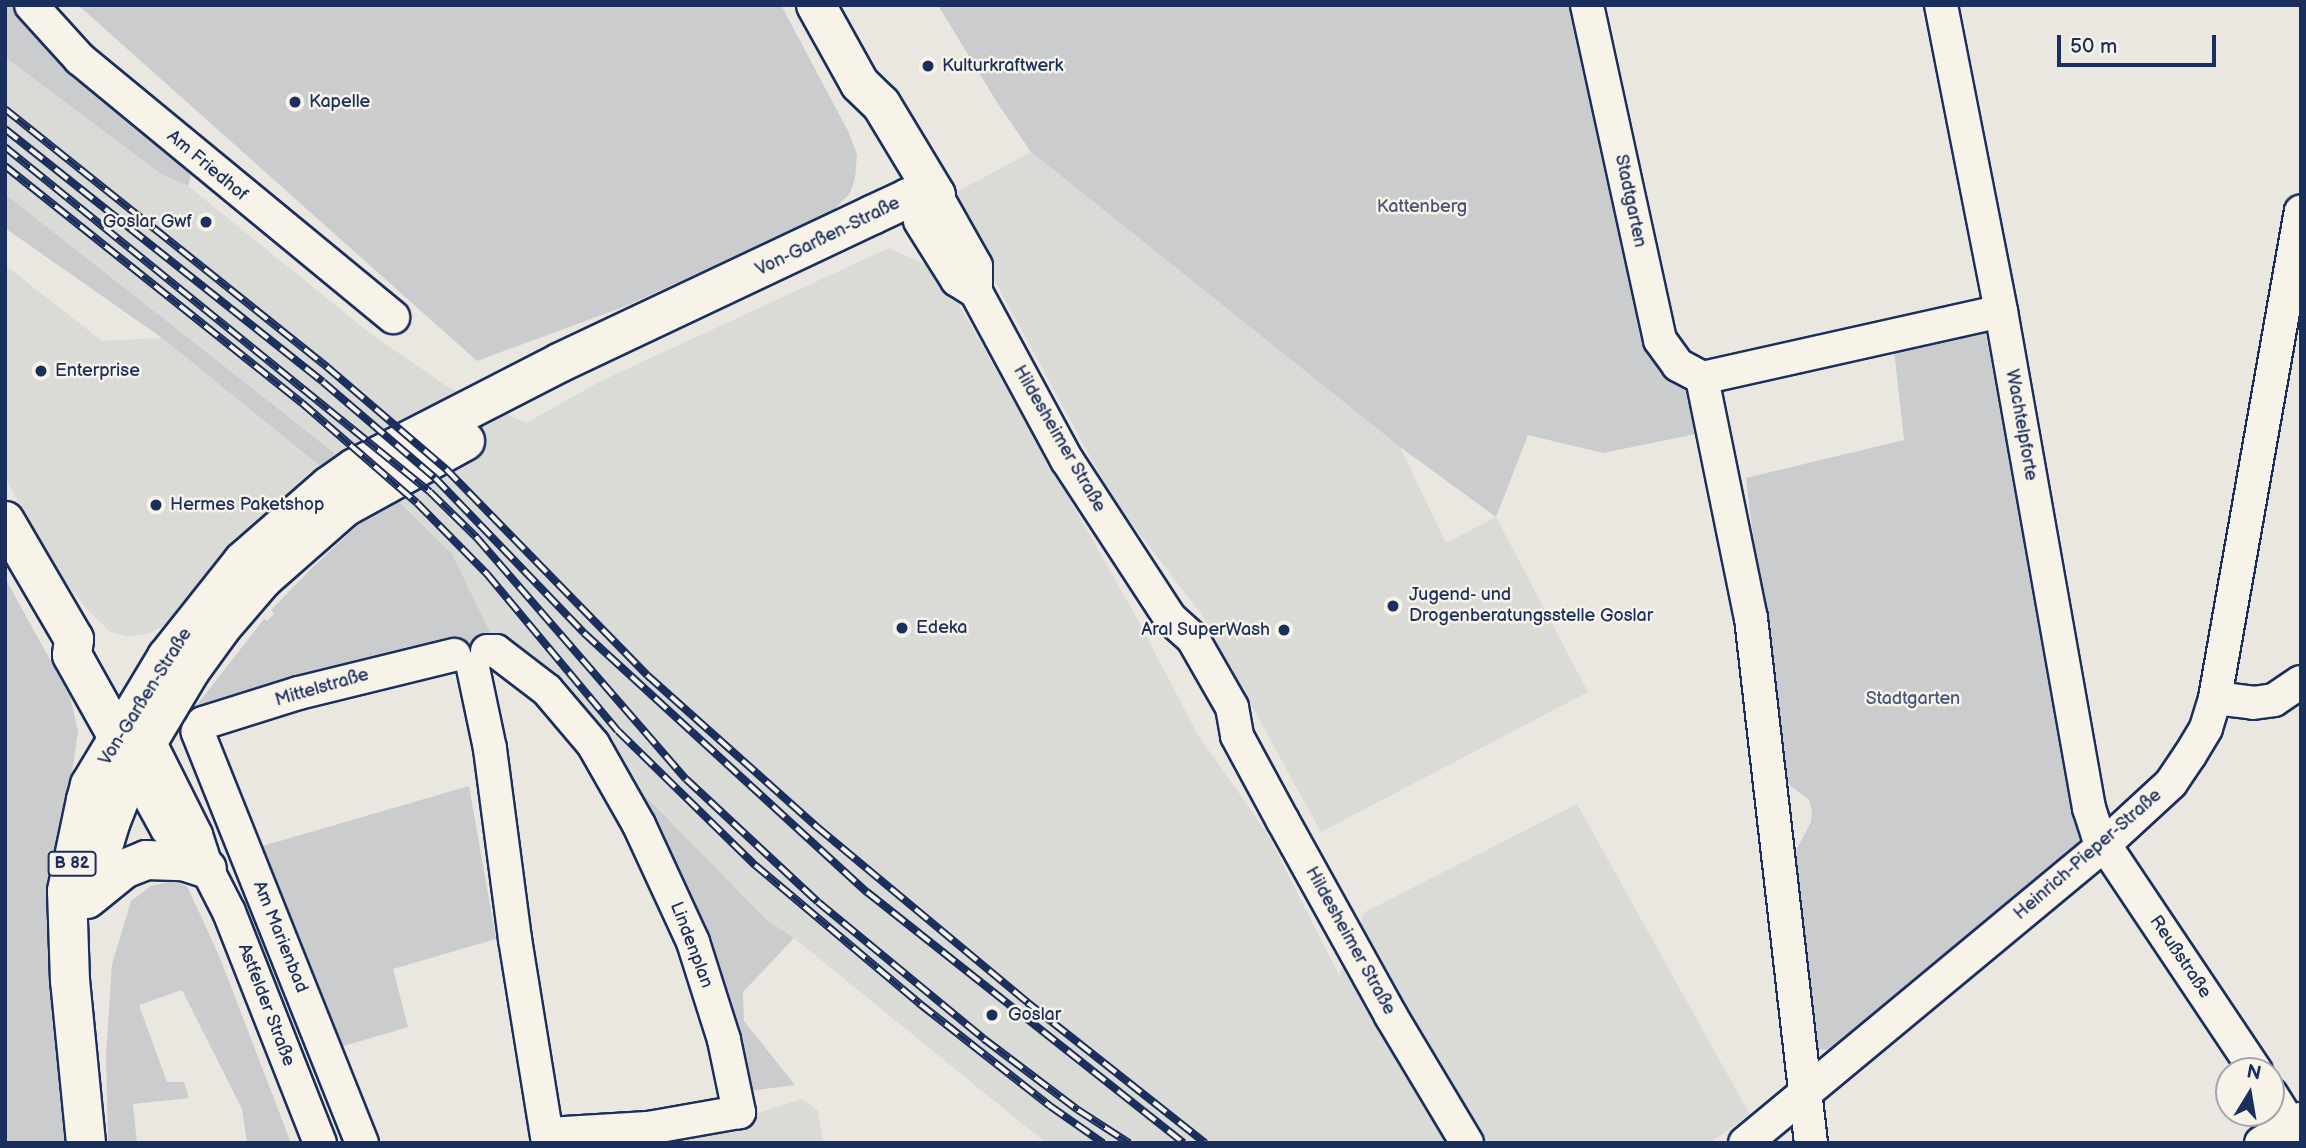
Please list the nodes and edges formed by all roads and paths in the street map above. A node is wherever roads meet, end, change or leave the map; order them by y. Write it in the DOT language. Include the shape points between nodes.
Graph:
graph roads {
  1 [pos="31,5"];
  2 [pos="816,5"];
  3 [pos="1587,5"];
  4 [pos="1941,5"];
  5 [pos="921,204"];
  6 [pos="2301,212"];
  7 [pos="2001,311"];
  8 [pos="393,317"];
  9 [pos="1702,379"];
  10 [pos="5,522"];
  11 [pos="471,658"];
  12 [pos="2301,681"];
  13 [pos="2216,698"];
  14 [pos="198,732"];
  15 [pos="133,740"];
  16 [pos="2105,844"];
  17 [pos="207,869"];
  18 [pos="87,899"];
  19 [pos="71,944"];
  20 [pos="2247,1057"];
  21 [pos="1805,1093"];
  22 [pos="2285,1112"];
  23 [pos="2297,1128"];
  24 [pos="548,1138"];
  25 [pos="86,1143"];
  26 [pos="320,1143"];
  27 [pos="362,1143"];
  28 [pos="1467,1143"];
  29 [pos="1745,1143"];
  30 [pos="1811,1143"];
  31 [pos="2261,1143"];
  1 -- 8 [label="street, Am Friedhof" via="80,59"];
  2 -- 5 [label="main road, Hildesheimer Straße" via="860,84 863,111"];
  3 -- 9 [label="street, Stadtgarten" via="1660,340 1678,365"];
  4 -- 7 [label="street, Wachtelpforte"];
  5 -- 15 [label="main road, Von-Garßen-Straße" via="754,302 554,393 345,507 263,579"];
  5 -- 28 [label="street, Hildesheimer Straße" via="957,280 976,292 1067,460 1170,618 1174,645 1216,717 1237,736 1391,1016"];
  6 -- 13 [label="street, Heinrich-Pieper-Straße"];
  7 -- 9 [label="street"];
  7 -- 16 [label="street, Wachtelpforte" via="2089,808"];
  9 -- 21 [label="street" via="1751,618"];
  10 -- 15 [label="main road, Astfelder Straße" via="74,639 72,656"];
  11 -- 14 [label="street, Mittelstraße" via="299,693 203,723"];
  11 -- 24 [label="street, Lindenplan" via="490,749"];
  11 -- 24 [label="street, Lindenplan" via="496,651 547,690 593,744 639,825 693,942 724,1040 740,1112 648,1128"];
  12 -- 13 [label="street" via="2274,700 2253,703"];
  13 -- 16 [label="street, Heinrich-Pieper-Straße" via="2206,728 2171,783"];
  14 -- 27 [label="street, Am Marienbad"];
  15 -- 17 [label="street, Astfelder Straße" via="167,829"];
  15 -- 18 [label="main road, Von-Garßen-Straße / B 82"];
  15 -- 19 [label="main road, Von-Garßen-Straße / B 82" via="90,785 67,891"];
  16 -- 20 [label="street, Reußstraße"];
  16 -- 21 [label="street, Heinrich-Pieper-Straße"];
  17 -- 18 [label="main road, B 82" via="183,861 146,860 124,869"];
  17 -- 26 [label="street, Astfelder Straße" via="246,953"];
  18 -- 19 [label="main road, Von-Garßen-Straße / B 82"];
  19 -- 25 [label="main road, Von-Garßen-Straße / B 82" via="70,981"];
  21 -- 29 [label="street, Heinrich-Pieper-Straße"];
  21 -- 30 [label="street"];
  22 -- 23 [label="street"];
  23 -- 31 [label="street"];
}
